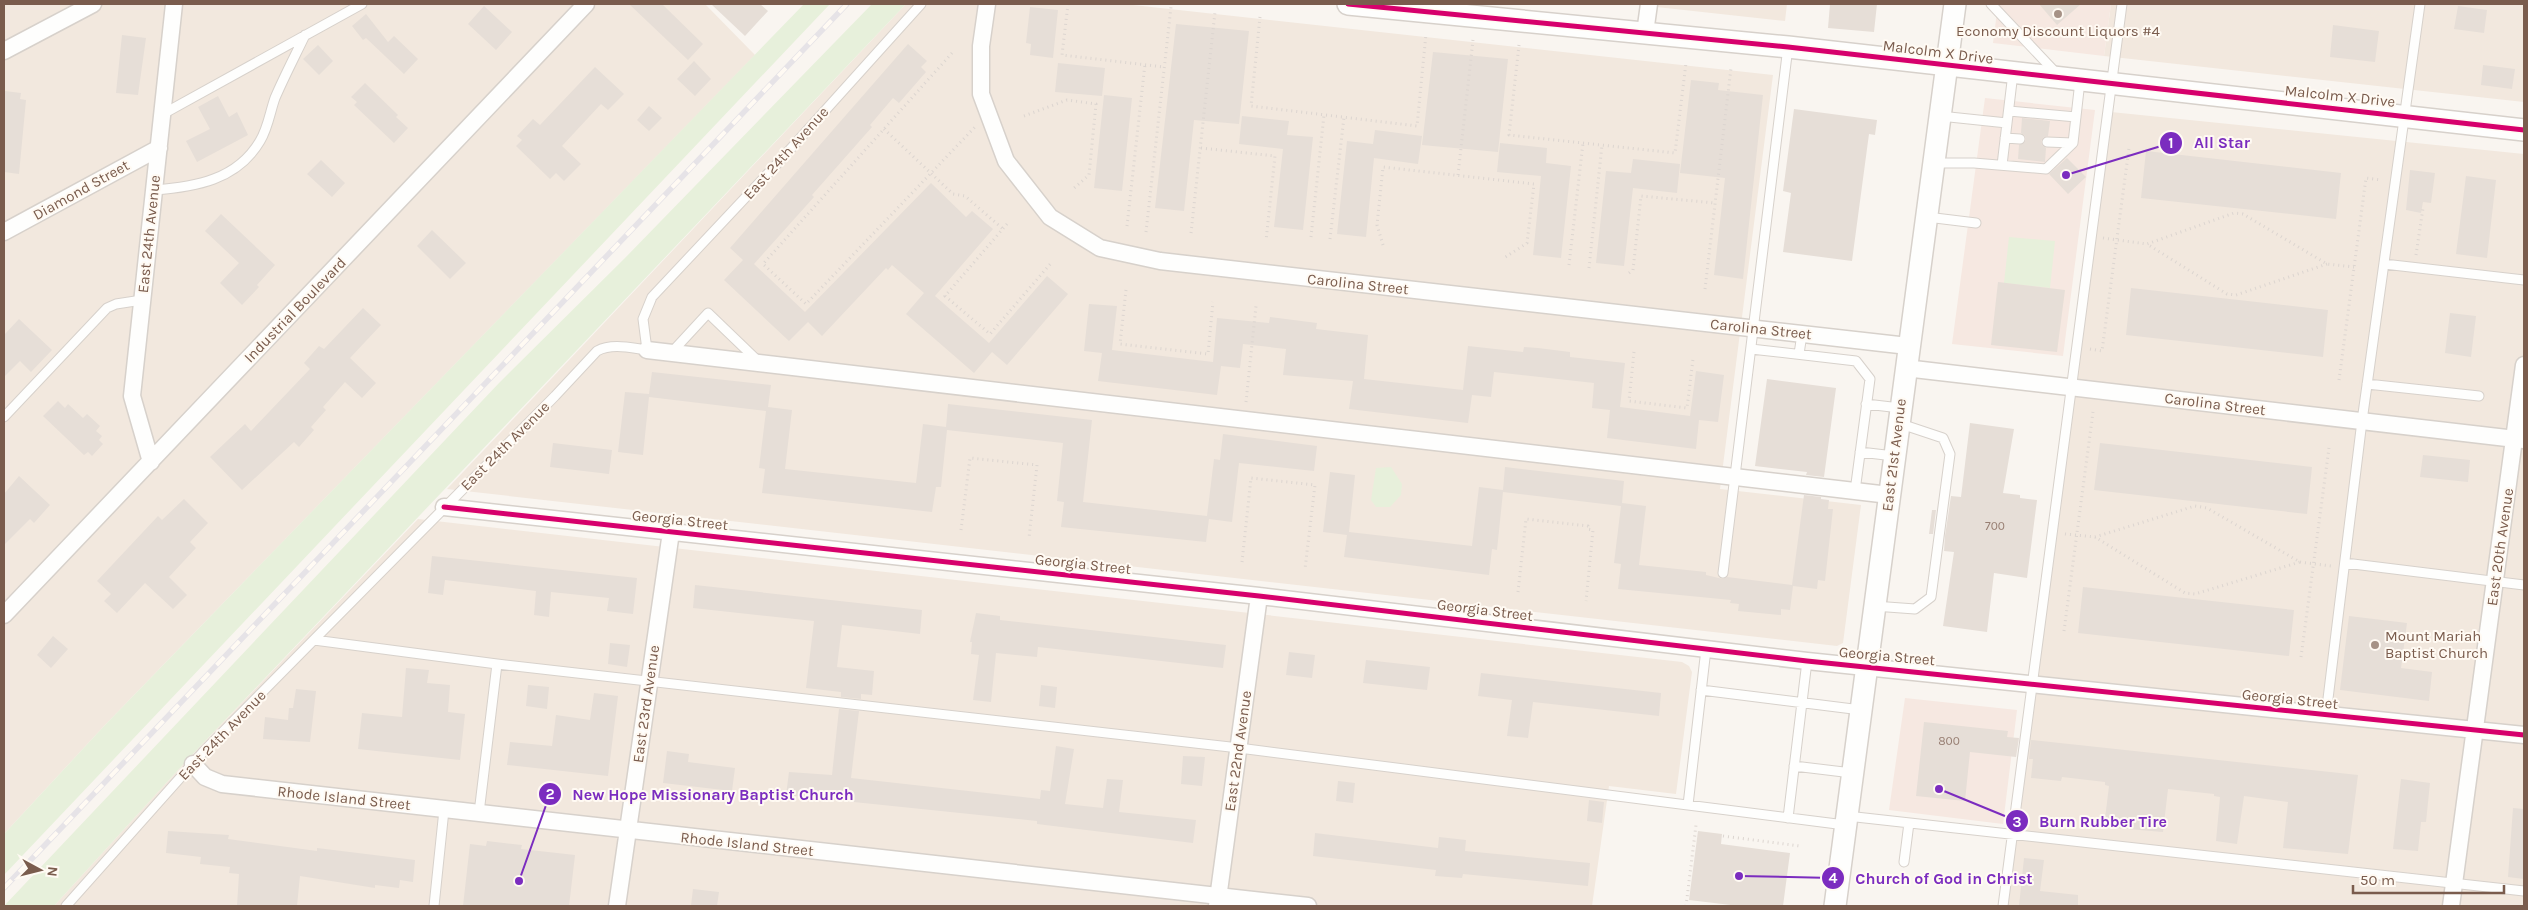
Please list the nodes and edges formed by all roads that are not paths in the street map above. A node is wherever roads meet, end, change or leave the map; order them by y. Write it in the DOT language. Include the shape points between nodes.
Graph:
graph roads {
  1 [pos="93,4"];
  2 [pos="174,4"];
  3 [pos="362,4"];
  4 [pos="586,4"];
  5 [pos="921,4"];
  6 [pos="987,4"];
  7 [pos="1348,4"];
  8 [pos="1649,4"];
  9 [pos="1954,4"];
  10 [pos="1991,4"];
  11 [pos="2122,4"];
  12 [pos="2420,4"];
  13 [pos="1645,33"];
  14 [pos="304,36"];
  15 [pos="1788,47"];
  16 [pos="4,51"];
  17 [pos="1946,65"];
  18 [pos="2012,73"];
  19 [pos="2070,79"];
  20 [pos="2112,83"];
  21 [pos="2009,111"];
  22 [pos="163,114"];
  23 [pos="1938,116"];
  24 [pos="2405,116"];
  25 [pos="2076,118"];
  26 [pos="2007,123"];
  27 [pos="2524,130"];
  28 [pos="2005,138"];
  29 [pos="2020,139"];
  30 [pos="2047,142"];
  31 [pos="2074,143"];
  32 [pos="159,148"];
  33 [pos="1932,163"];
  34 [pos="2002,165"];
  35 [pos="154,190"];
  36 [pos="1925,217"];
  37 [pos="1976,223"];
  38 [pos="4,232"];
  39 [pos="2384,264"];
  40 [pos="2524,280"];
  41 [pos="142,300"];
  42 [pos="1754,329"];
  43 [pos="1802,334"];
  44 [pos="1908,346"];
  45 [pos="1751,349"];
  46 [pos="648,350"];
  47 [pos="1847,350"];
  48 [pos="672,352"];
  49 [pos="1799,354"];
  50 [pos="759,362"];
  51 [pos="2524,365"];
  52 [pos="1905,368"];
  53 [pos="2367,384"];
  54 [pos="2072,387"];
  55 [pos="2480,396"];
  56 [pos="1866,404"];
  57 [pos="1899,416"];
  58 [pos="4,417"];
  59 [pos="2362,421"];
  60 [pos="2519,440"];
  61 [pos="1860,452"];
  62 [pos="1894,456"];
  63 [pos="151,462"];
  64 [pos="1735,477"];
  65 [pos="1855,490"];
  66 [pos="1889,495"];
  67 [pos="444,507"];
  68 [pos="671,532"];
  69 [pos="2345,563"];
  70 [pos="1722,572"];
  71 [pos="2495,582"];
  72 [pos="2524,585"];
  73 [pos="1260,596"];
  74 [pos="1874,606"];
  75 [pos="4,614"];
  76 [pos="314,640"];
  77 [pos="1706,649"];
  78 [pos="1807,661"];
  79 [pos="497,664"];
  80 [pos="1866,667"];
  81 [pos="650,681"];
  82 [pos="2032,684"];
  83 [pos="1701,690"];
  84 [pos="1802,702"];
  85 [pos="1861,710"];
  86 [pos="2326,715"];
  87 [pos="2475,730"];
  88 [pos="2524,735"];
  89 [pos="1239,748"];
  90 [pos="193,764"];
  91 [pos="1794,766"];
  92 [pos="1852,773"];
  93 [pos="1688,805"];
  94 [pos="444,810"];
  95 [pos="478,813"];
  96 [pos="1788,818"];
  97 [pos="1846,820"];
  98 [pos="1909,823"];
  99 [pos="629,830"];
  100 [pos="2012,835"];
  101 [pos="1904,862"];
  102 [pos="2454,884"];
  103 [pos="2524,891"];
  104 [pos="1217,901"];
  105 [pos="66,906"];
  106 [pos="434,906"];
  107 [pos="617,906"];
  108 [pos="1308,906"];
  109 [pos="1835,906"];
  110 [pos="2003,906"];
  111 [pos="2451,906"];
  1 -- 16 [label="street"];
  2 -- 22 [label="street, East 24th Avenue"];
  3 -- 14 [label="lane"];
  4 -- 63 [label="street, Industrial Boulevard"];
  5 -- 46 [label="lane, East 24th Avenue" via="652,297 643,319"];
  6 -- 42 [label="street, Carolina Street" via="981,46 981,94 1006,161 1050,217 1100,248 1160,261"];
  7 -- 13 [label="street, Malcolm X Drive"];
  8 -- 13 [label="street"];
  9 -- 17 [label="street, East 21st Avenue"];
  10 -- 19 [label="lane"];
  11 -- 20 [label="lane"];
  12 -- 24 [label="lane"];
  13 -- 15 [label="street, Malcolm X Drive"];
  14 -- 22 [label="lane"];
  14 -- 35 [label="lane" via="275,98 264,133 253,151 231,170 211,181 186,188"];
  15 -- 17 [label="street, Malcolm X Drive"];
  15 -- 42 [label="lane"];
  17 -- 18 [label="street, Malcolm X Drive"];
  17 -- 23 [label="street, East 21st Avenue"];
  18 -- 19 [label="street, Malcolm X Drive"];
  18 -- 21 [label="lane"];
  19 -- 20 [label="street, Malcolm X Drive"];
  19 -- 25 [label="lane"];
  20 -- 24 [label="street, Malcolm X Drive"];
  20 -- 54 [label="lane"];
  21 -- 25 [label="lane"];
  21 -- 26 [label="lane"];
  22 -- 32 [label="street, East 24th Avenue"];
  23 -- 26 [label="lane"];
  23 -- 33 [label="street, East 21st Avenue"];
  24 -- 27 [label="street, Malcolm X Drive"];
  24 -- 39 [label="lane"];
  25 -- 31 [label="lane"];
  26 -- 28 [label="lane"];
  28 -- 29 [label="lane"];
  28 -- 34 [label="lane"];
  30 -- 31 [label="lane"];
  31 -- 34 [label="lane" via="2046,169"];
  32 -- 35 [label="street, East 24th Avenue"];
  32 -- 38 [label="street, Diamond Street"];
  33 -- 34 [label="lane"];
  33 -- 36 [label="street, East 21st Avenue"];
  35 -- 41 [label="street, East 24th Avenue"];
  36 -- 37 [label="lane"];
  36 -- 44 [label="street, East 21st Avenue"];
  39 -- 40 [label="lane"];
  39 -- 53 [label="lane"];
  41 -- 58 [label="lane" via="107,308"];
  41 -- 63 [label="street, East 24th Avenue" via="132,396"];
  42 -- 43 [label="street, Carolina Street"];
  42 -- 45 [label="lane"];
  43 -- 47 [label="street, Carolina Street"];
  43 -- 49 [label="lane"];
  44 -- 47 [label="street, Carolina Street"];
  44 -- 52 [label="street, East 21st Avenue"];
  45 -- 49 [label="lane"];
  45 -- 64 [label="lane"];
  46 -- 48 [label="street"];
  46 -- 67 [label="lane, East 24th Avenue" via="616,346 597,351"];
  47 -- 49 [label="lane"];
  47 -- 56 [label="lane" via="1870,379"];
  48 -- 50 [label="street"];
  48 -- 50 [label="lane" via="708,314"];
  50 -- 64 [label="street"];
  51 -- 60 [label="street, East 20th Avenue"];
  52 -- 54 [label="street, Carolina Street"];
  52 -- 57 [label="street, East 21st Avenue"];
  53 -- 55 [label="lane"];
  53 -- 59 [label="lane"];
  54 -- 59 [label="street, Carolina Street"];
  54 -- 82 [label="lane"];
  56 -- 57 [label="lane"];
  56 -- 61 [label="lane"];
  57 -- 62 [label="street, East 21st Avenue"];
  57 -- 74 [label="lane" via="1943,438 1950,454 1942,518 1931,597 1915,609"];
  59 -- 60 [label="street, Carolina Street"];
  59 -- 69 [label="lane"];
  60 -- 71 [label="street, East 20th Avenue"];
  61 -- 62 [label="lane"];
  61 -- 65 [label="lane"];
  62 -- 66 [label="street, East 21st Avenue"];
  63 -- 75 [label="street, Industrial Boulevard"];
  64 -- 65 [label="street"];
  64 -- 70 [label="lane"];
  65 -- 66 [label="street"];
  66 -- 74 [label="street, East 21st Avenue"];
  67 -- 68 [label="street, Georgia Street"];
  67 -- 76 [label="lane, East 24th Avenue"];
  68 -- 73 [label="street, Georgia Street"];
  68 -- 81 [label="street, East 23rd Avenue"];
  69 -- 71 [label="lane"];
  69 -- 86 [label="lane"];
  71 -- 72 [label="lane"];
  71 -- 87 [label="street, East 20th Avenue"];
  73 -- 77 [label="street, Georgia Street"];
  73 -- 89 [label="street, East 22nd Avenue"];
  74 -- 80 [label="street, East 21st Avenue"];
  76 -- 79 [label="lane"];
  76 -- 90 [label="lane, East 24th Avenue"];
  77 -- 78 [label="street, Georgia Street"];
  77 -- 83 [label="lane"];
  78 -- 80 [label="street, Georgia Street"];
  78 -- 84 [label="lane"];
  79 -- 81 [label="lane"];
  79 -- 95 [label="lane"];
  80 -- 82 [label="street, Georgia Street"];
  80 -- 85 [label="street, East 21st Avenue"];
  81 -- 89 [label="lane"];
  81 -- 99 [label="street, East 23rd Avenue"];
  82 -- 86 [label="street, Georgia Street"];
  82 -- 100 [label="lane"];
  83 -- 84 [label="lane"];
  83 -- 93 [label="lane"];
  84 -- 85 [label="lane"];
  84 -- 91 [label="lane"];
  85 -- 92 [label="street, East 21st Avenue"];
  86 -- 87 [label="street, Georgia Street"];
  87 -- 88 [label="street, Georgia Street"];
  87 -- 102 [label="street, East 20th Avenue"];
  89 -- 93 [label="lane"];
  89 -- 104 [label="street, East 22nd Avenue"];
  90 -- 94 [label="street, Rhode Island Street" via="205,777 222,784"];
  90 -- 105 [label="lane, East 24th Avenue"];
  91 -- 92 [label="lane"];
  91 -- 96 [label="lane"];
  92 -- 97 [label="street, East 21st Avenue"];
  93 -- 96 [label="lane"];
  94 -- 95 [label="street, Rhode Island Street"];
  94 -- 106 [label="lane"];
  95 -- 99 [label="street, Rhode Island Street"];
  96 -- 97 [label="lane"];
  97 -- 98 [label="lane"];
  97 -- 109 [label="street, East 21st Avenue"];
  98 -- 100 [label="lane"];
  98 -- 101 [label="lane"];
  99 -- 104 [label="street, Rhode Island Street"];
  99 -- 107 [label="street, East 23rd Avenue"];
  100 -- 102 [label="lane"];
  100 -- 110 [label="lane"];
  102 -- 103 [label="lane"];
  102 -- 111 [label="street, East 20th Avenue"];
  104 -- 108 [label="street, Rhode Island Street"];
}
